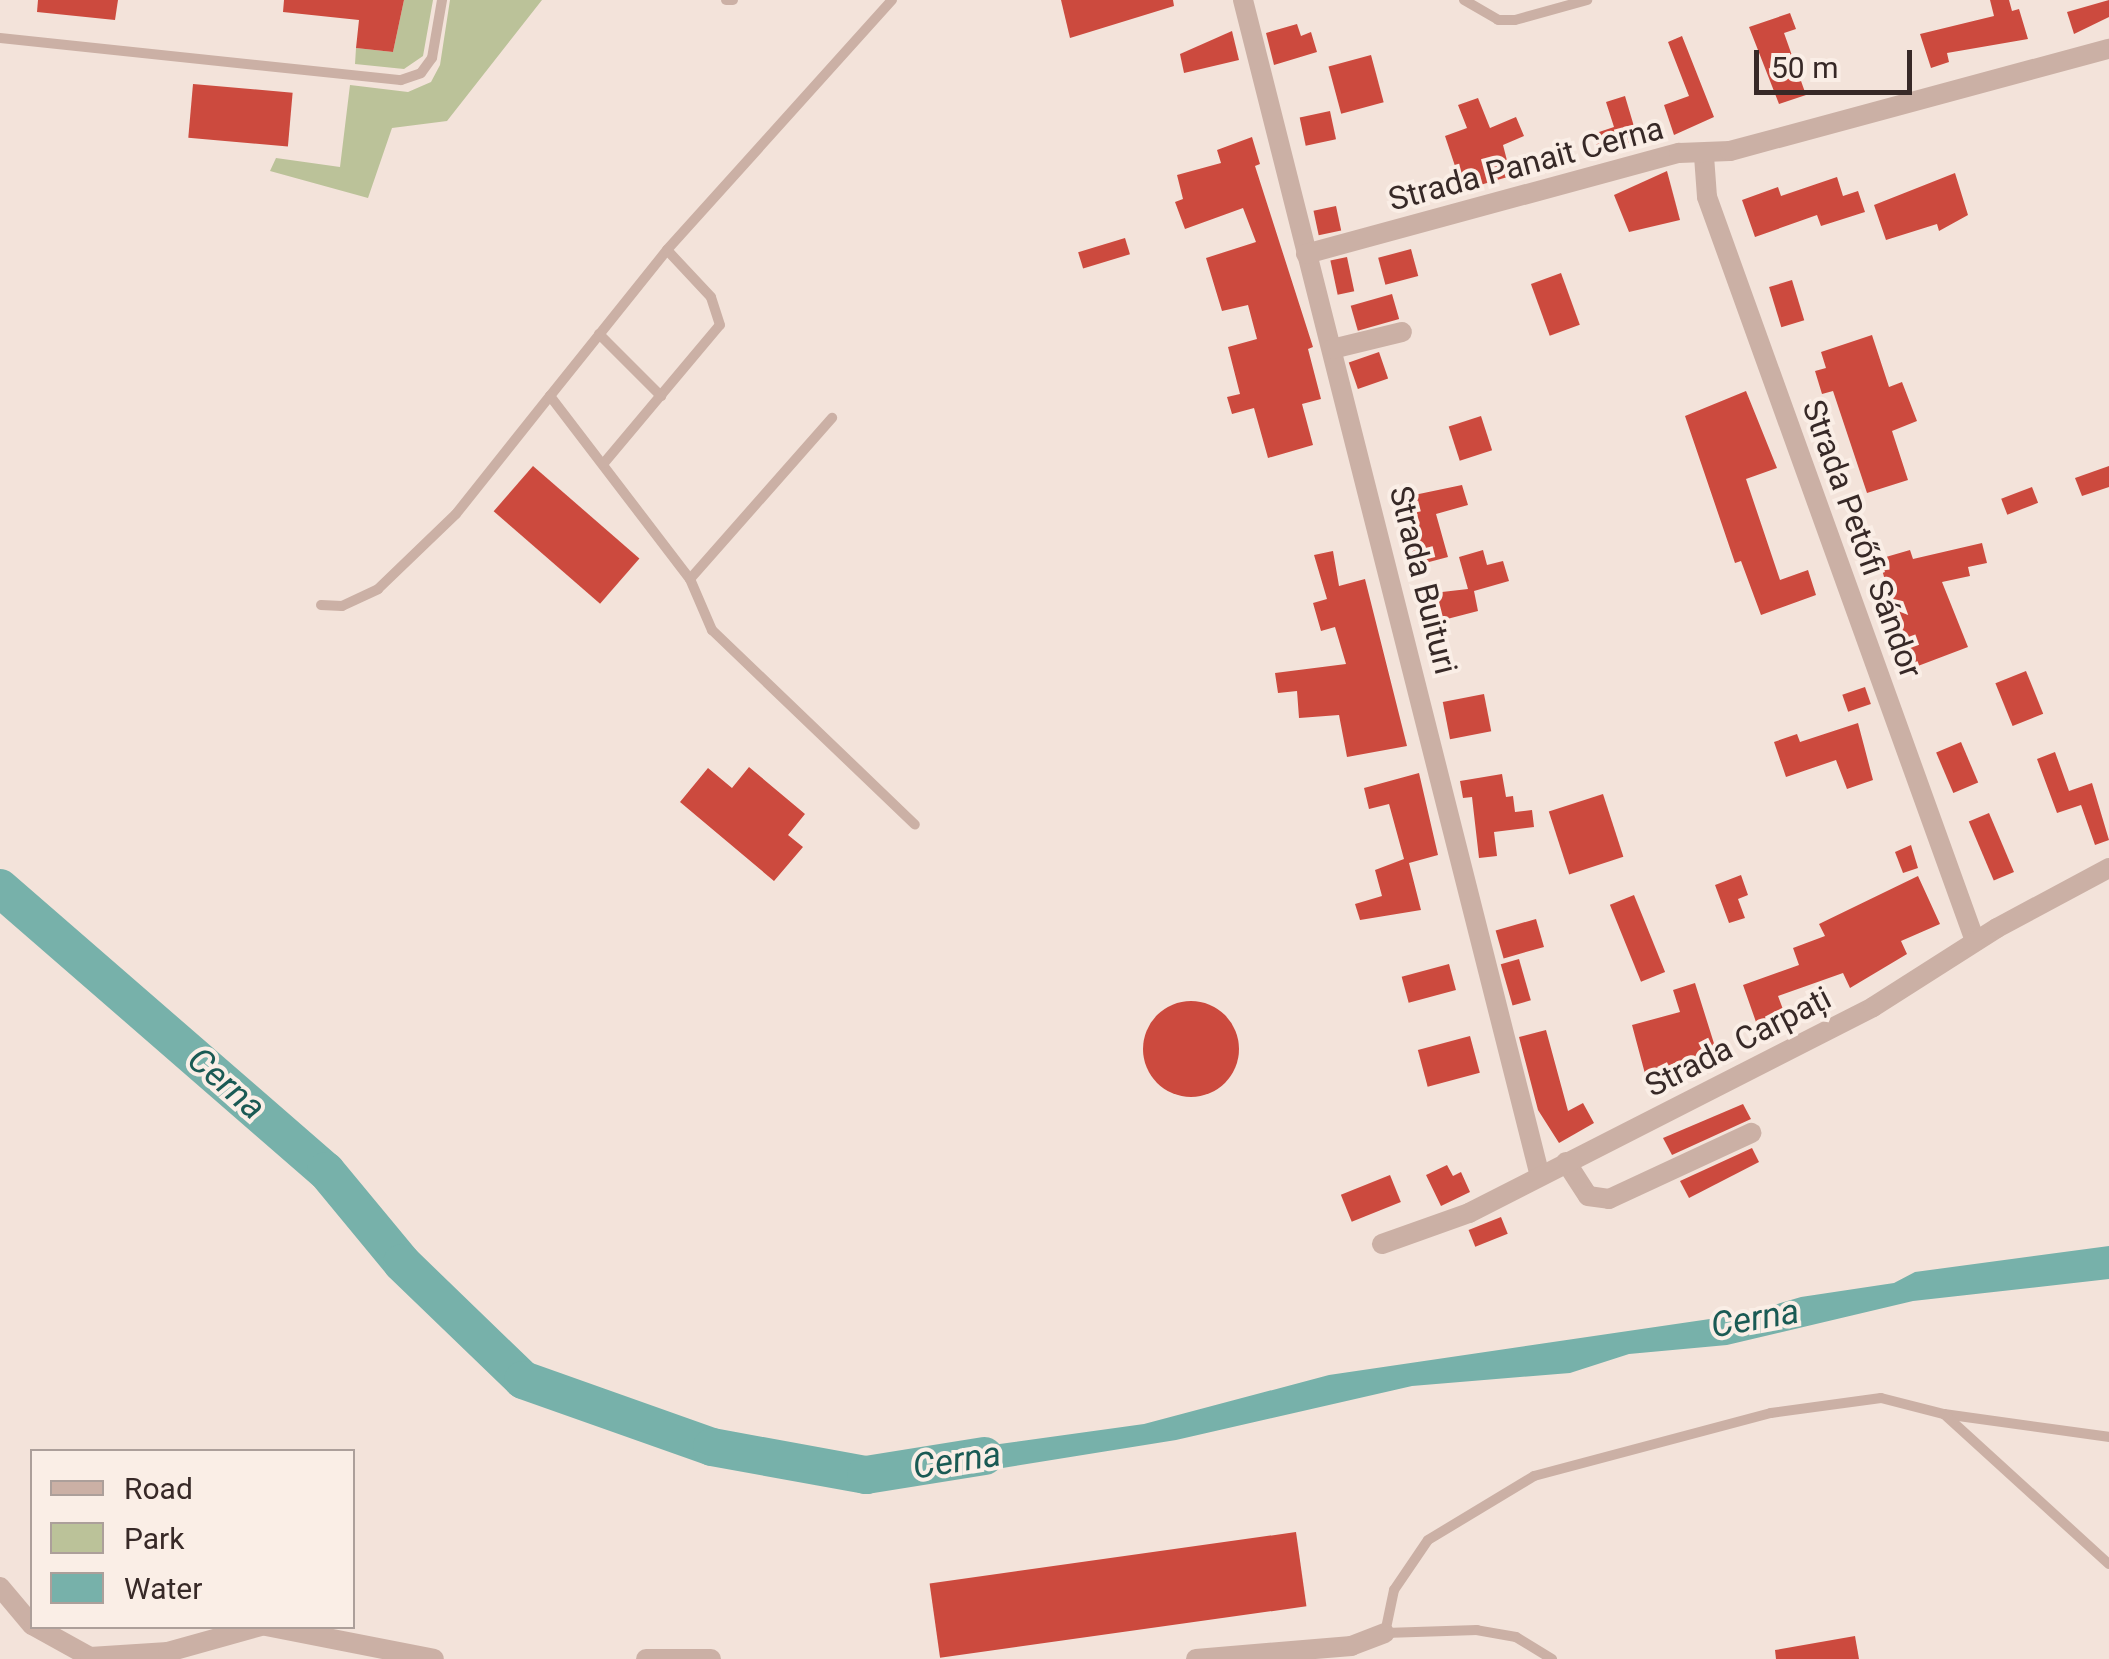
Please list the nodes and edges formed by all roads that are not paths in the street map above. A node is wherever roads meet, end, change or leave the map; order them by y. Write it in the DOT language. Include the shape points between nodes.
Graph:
graph roads {
  1 [pos="442,0"];
  2 [pos="892,0"];
  3 [pos="1242,0"];
  4 [pos="1464,0"];
  5 [pos="1587,0"];
  6 [pos="0,38"];
  7 [pos="2109,49"];
  8 [pos="1704,156"];
  9 [pos="667,250"];
  10 [pos="1306,254"];
  11 [pos="1402,332"];
  12 [pos="599,334"];
  13 [pos="1332,349"];
  14 [pos="550,396"];
  15 [pos="661,396"];
  16 [pos="832,418"];
  17 [pos="604,463"];
  18 [pos="690,578"];
  19 [pos="321,605"];
  20 [pos="916,825"];
  21 [pos="2109,868"];
  22 [pos="1976,941"];
  23 [pos="1751,1133"];
  24 [pos="1566,1162"];
  25 [pos="1540,1176"];
  26 [pos="1382,1244"];
  27 [pos="1944,1414"];
  28 [pos="2109,1437"];
  29 [pos="2109,1564"];
  30 [pos="0,1588"];
  31 [pos="30,1623"];
  32 [pos="39,1629"];
  33 [pos="252,1629"];
  34 [pos="279,1629"];
  35 [pos="1385,1633"];
  36 [pos="434,1659"];
  37 [pos="646,1659"];
  38 [pos="711,1659"];
  39 [pos="1196,1659"];
  40 [pos="1552,1659"];
  1 -- 6 [label="lane" via="432,58 421,73 401,80"];
  2 -- 9 [label="lane"];
  3 -- 10 [label="street, Strada Buituri"];
  4 -- 5 [label="lane" via="1498,20 1515,20"];
  7 -- 8 [label="street, Strada Panait Cerna"];
  8 -- 10 [label="street, Strada Panait Cerna" via="1679,153"];
  8 -- 22 [label="street, Strada Petőfi Sándor" via="1707,198"];
  9 -- 12 [label="lane"];
  9 -- 15 [label="lane" via="711,297 720,326"];
  10 -- 13 [label="street, Strada Buituri"];
  11 -- 13 [label="street"];
  12 -- 14 [label="lane"];
  12 -- 15 [label="lane"];
  13 -- 25 [label="street, Strada Buituri"];
  14 -- 17 [label="lane"];
  14 -- 19 [label="lane" via="456,514 378,588 342,606"];
  15 -- 17 [label="lane"];
  16 -- 18 [label="lane"];
  17 -- 18 [label="lane"];
  18 -- 20 [label="lane" via="712,630"];
  21 -- 22 [label="street, Strada Carpați"];
  22 -- 24 [label="street, Strada Carpați" via="1899,994"];
  23 -- 24 [label="street" via="1609,1199 1588,1196"];
  24 -- 25 [label="street, Strada Carpați"];
  25 -- 26 [label="street, Strada Carpați" via="1432,1231"];
  27 -- 28 [label="lane"];
  27 -- 29 [label="lane"];
  27 -- 35 [label="lane" via="1881,1398 1771,1413 1534,1476 1428,1540 1394,1590"];
  30 -- 31 [label="street"];
  32 -- 33 [label="street" via="90,1657 168,1652"];
  34 -- 36 [label="street"];
  35 -- 39 [label="street" via="1351,1646"];
  35 -- 40 [label="lane" via="1476,1630 1516,1637"];
  37 -- 38 [label="street"];
}
